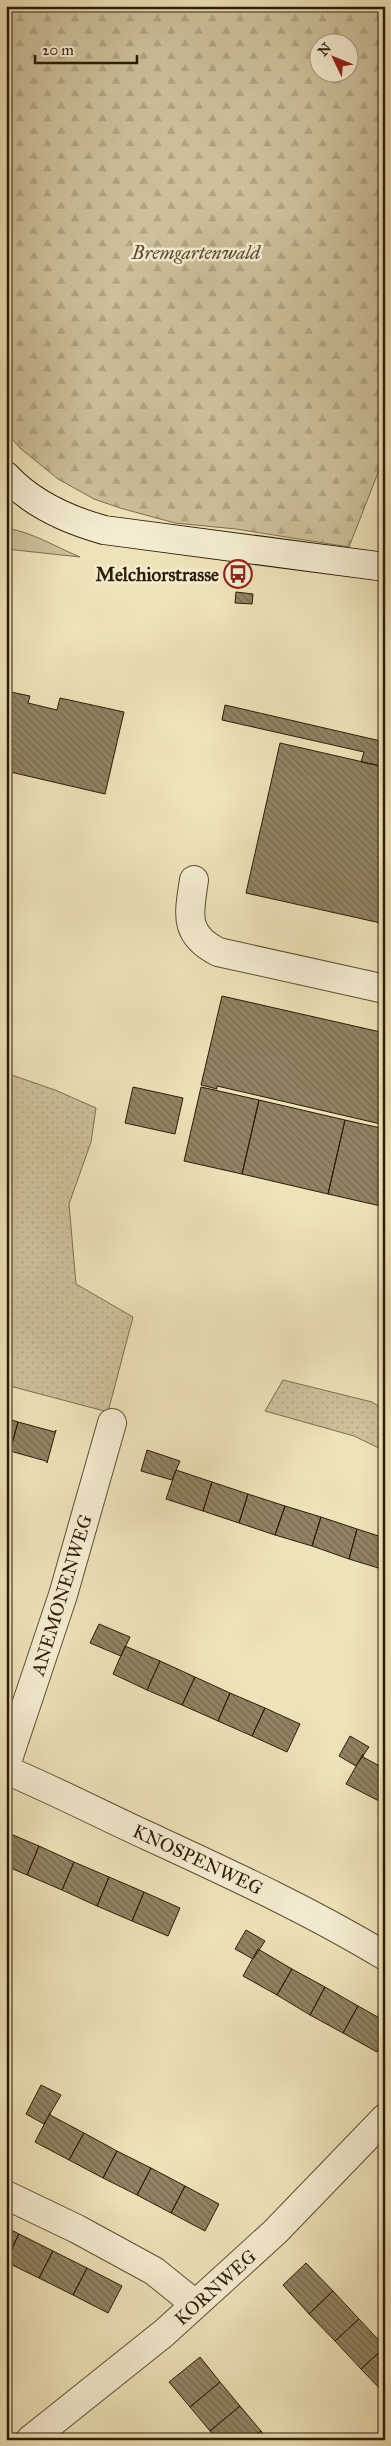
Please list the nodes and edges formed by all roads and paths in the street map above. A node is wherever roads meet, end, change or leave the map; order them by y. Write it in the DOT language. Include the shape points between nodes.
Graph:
graph roads {
  1 [pos="10,485"];
  2 [pos="385,567"];
  3 [pos="194,880"];
  4 [pos="385,989"];
  5 [pos="112,1423"];
  6 [pos="6,1766"];
  7 [pos="6,1770"];
  8 [pos="385,1956"];
  9 [pos="385,2118"];
  10 [pos="6,2195"];
  11 [pos="195,2304"];
  12 [pos="30,2440"];
  1 -- 2 [label="street" via="61,515 104,530"];
  3 -- 4 [label="street" via="189,914 191,926 207,946 218,952"];
  5 -- 6 [label="street, ANEMONENWEG" via="63,1595"];
  7 -- 8 [label="street, KNOSPENWEG" via="259,1887 343,1930"];
  9 -- 11 [label="street, KORNWEG" via="311,2197"];
  10 -- 11 [label="street" via="78,2229 154,2271"];
  11 -- 12 [label="street, KORNWEG" via="164,2334"];
}
